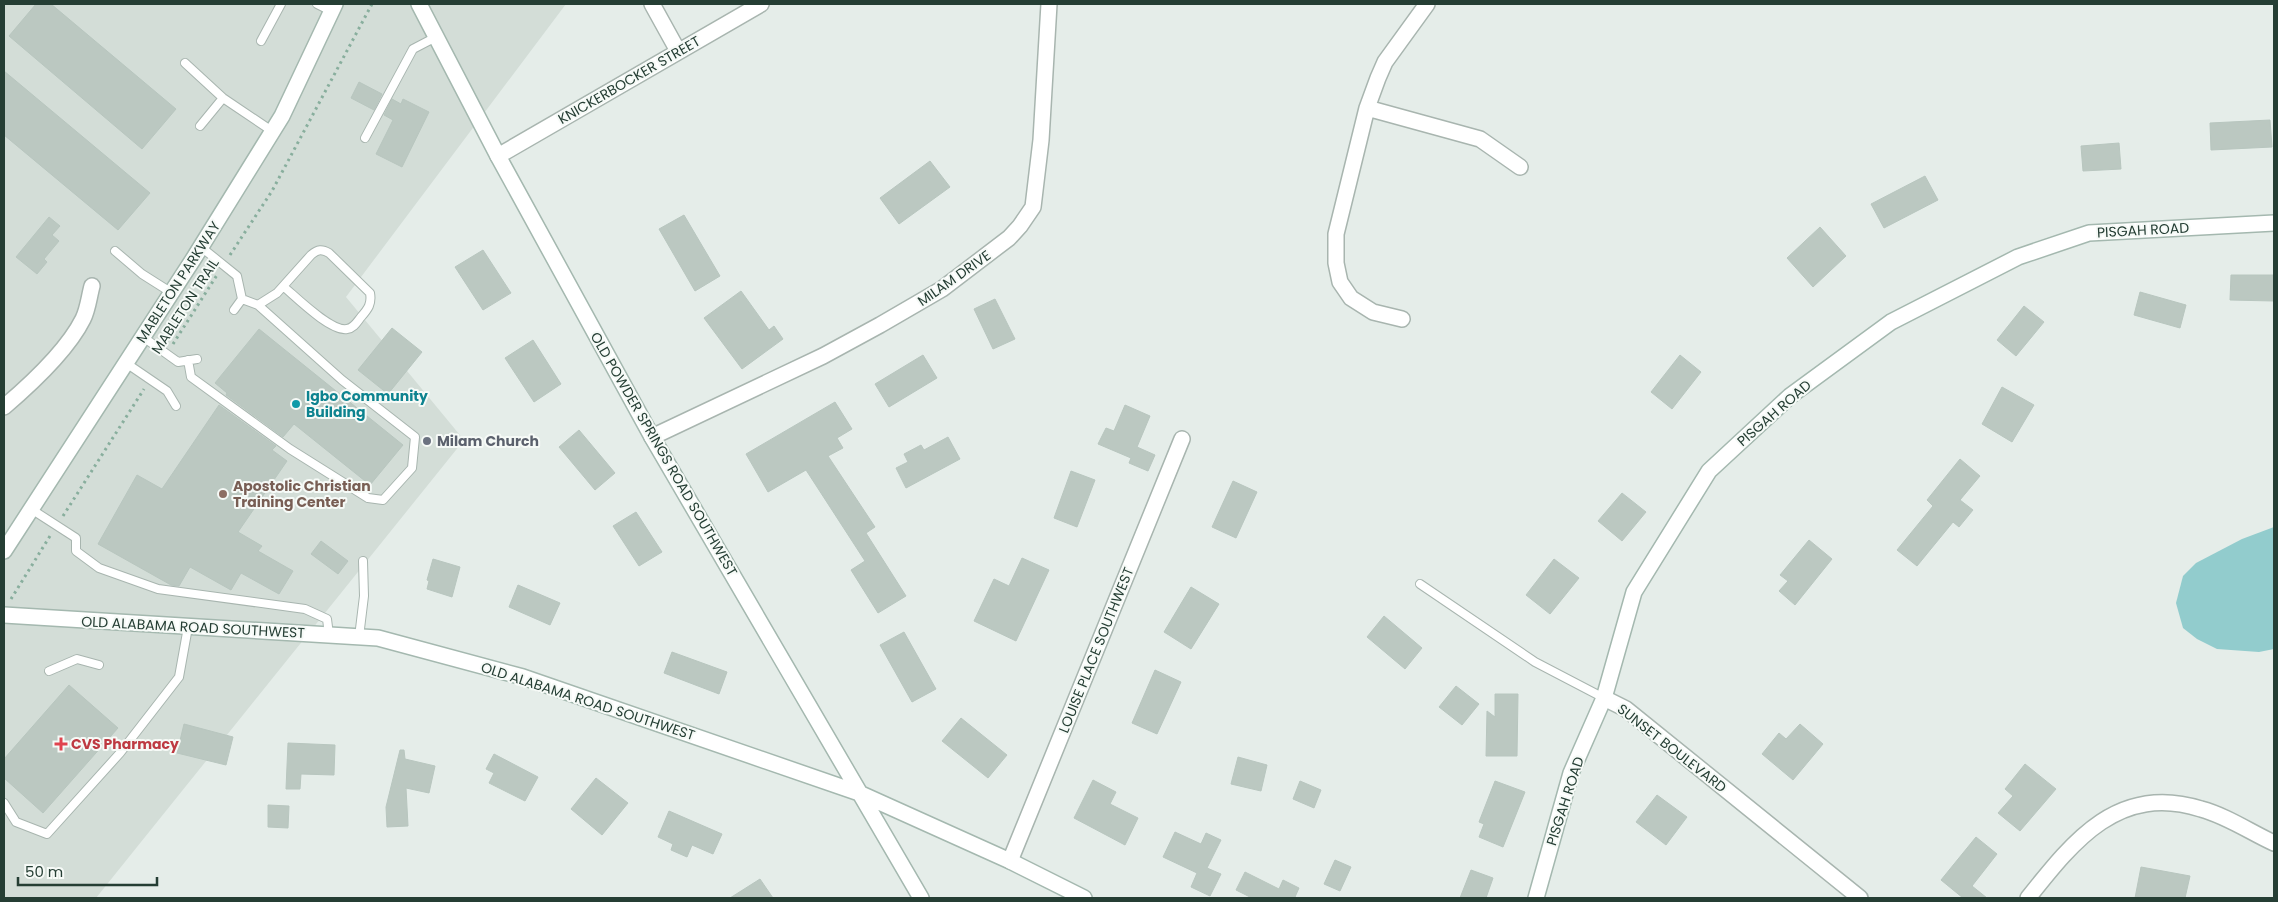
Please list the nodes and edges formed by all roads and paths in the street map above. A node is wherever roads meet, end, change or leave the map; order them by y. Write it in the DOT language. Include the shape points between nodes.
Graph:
graph roads {
  1 [pos="281,4"];
  2 [pos="317,4"];
  3 [pos="372,4"];
  4 [pos="419,4"];
  5 [pos="652,4"];
  6 [pos="761,4"];
  7 [pos="1048,4"];
  8 [pos="1427,4"];
  9 [pos="333,7"];
  10 [pos="436,37"];
  11 [pos="261,41"];
  12 [pos="678,51"];
  13 [pos="185,63"];
  14 [pos="223,98"];
  15 [pos="1368,108"];
  16 [pos="200,126"];
  17 [pos="272,131"];
  18 [pos="365,138"];
  19 [pos="498,156"];
  20 [pos="1520,167"];
  21 [pos="2274,223"];
  22 [pos="201,247"];
  23 [pos="116,251"];
  24 [pos="224,266"];
  25 [pos="92,286"];
  26 [pos="284,287"];
  27 [pos="172,292"];
  28 [pos="242,299"];
  29 [pos="258,306"];
  30 [pos="234,310"];
  31 [pos="1402,319"];
  32 [pos="143,337"];
  33 [pos="167,354"];
  34 [pos="197,359"];
  35 [pos="188,360"];
  36 [pos="126,363"];
  37 [pos="151,379"];
  38 [pos="176,406"];
  39 [pos="4,407"];
  40 [pos="652,438"];
  41 [pos="1182,439"];
  42 [pos="31,509"];
  43 [pos="57,526"];
  44 [pos="4,551"];
  45 [pos="363,561"];
  46 [pos="1420,584"];
  47 [pos="6,610"];
  48 [pos="188,627"];
  49 [pos="329,635"];
  50 [pos="360,637"];
  51 [pos="99,665"];
  52 [pos="49,671"];
  53 [pos="1604,698"];
  54 [pos="860,793"];
  55 [pos="4,803"];
  56 [pos="2274,843"];
  57 [pos="1010,861"];
  58 [pos="921,898"];
  59 [pos="1084,898"];
  60 [pos="1536,898"];
  61 [pos="1860,898"];
  62 [pos="2028,898"];
  1 -- 11 [label="lane"];
  2 -- 9 [label="lane"];
  3 -- 24 [label="path, MABLETON TRAIL" via="272,190"];
  4 -- 10 [label="street, OLD POWDER SPRINGS ROAD SOUTHWEST"];
  5 -- 12 [label="street"];
  6 -- 12 [label="street, KNICKERBOCKER STREET"];
  7 -- 40 [label="street, MILAM DRIVE" via="1042,140 1033,207 1020,226 942,290 823,356"];
  8 -- 15 [label="street" via="1385,62"];
  9 -- 17 [label="street, MABLETON PARKWAY"];
  10 -- 18 [label="lane" via="413,49"];
  10 -- 19 [label="street, OLD POWDER SPRINGS ROAD SOUTHWEST"];
  12 -- 19 [label="street, KNICKERBOCKER STREET"];
  13 -- 14 [label="lane"];
  14 -- 16 [label="lane"];
  14 -- 17 [label="lane"];
  15 -- 20 [label="street" via="1480,139"];
  15 -- 31 [label="street" via="1336,234 1336,263 1340,282 1351,298 1373,312"];
  17 -- 22 [label="street, MABLETON PARKWAY"];
  19 -- 40 [label="street, OLD POWDER SPRINGS ROAD SOUTHWEST"];
  21 -- 53 [label="street, PISGAH ROAD" via="2089,233 2018,257 1892,322 1790,396 1709,471 1634,592"];
  22 -- 24 [label="lane"];
  22 -- 27 [label="street, MABLETON PARKWAY"];
  23 -- 27 [label="lane" via="142,274"];
  24 -- 28 [label="lane" via="237,276"];
  24 -- 33 [label="path, MABLETON TRAIL"];
  25 -- 39 [label="street" via="75,334"];
  26 -- 26 [label="lane" via="311,255 322,250 329,253 370,294 372,300 353,327 340,329"];
  26 -- 29 [label="lane"];
  27 -- 32 [label="street, MABLETON PARKWAY"];
  28 -- 29 [label="lane"];
  28 -- 30 [label="lane"];
  29 -- 35 [label="lane" via="342,380 414,437 412,468 383,500 368,498 246,418 191,377"];
  32 -- 33 [label="lane"];
  32 -- 36 [label="street, MABLETON PARKWAY"];
  33 -- 35 [label="lane" via="178,362"];
  34 -- 35 [label="lane"];
  36 -- 37 [label="lane"];
  36 -- 42 [label="street, MABLETON PARKWAY"];
  37 -- 38 [label="lane" via="168,390"];
  37 -- 43 [label="path"];
  40 -- 54 [label="street, OLD POWDER SPRINGS ROAD SOUTHWEST"];
  41 -- 57 [label="street, LOUISE PLACE SOUTHWEST"];
  42 -- 43 [label="lane"];
  42 -- 44 [label="street, MABLETON PARKWAY"];
  43 -- 47 [label="path"];
  43 -- 49 [label="lane" via="76,538 76,550 100,568 158,589 305,609 327,620"];
  45 -- 50 [label="lane"];
  46 -- 53 [label="lane, SUNSET BOULEVARD" via="1535,662"];
  47 -- 48 [label="street, OLD ALABAMA ROAD SOUTHWEST"];
  48 -- 49 [label="street, OLD ALABAMA ROAD SOUTHWEST"];
  48 -- 55 [label="lane" via="179,677 120,753 47,834 16,822"];
  49 -- 50 [label="street, OLD ALABAMA ROAD SOUTHWEST"];
  50 -- 54 [label="street, OLD ALABAMA ROAD SOUTHWEST" via="378,638 523,677"];
  51 -- 52 [label="lane" via="77,659"];
  53 -- 60 [label="street, PISGAH ROAD" via="1571,773"];
  53 -- 61 [label="street, SUNSET BOULEVARD" via="1626,710"];
  54 -- 57 [label="street, OLD ALABAMA ROAD SOUTHWEST"];
  54 -- 58 [label="street, OLD POWDER SPRINGS ROAD SOUTHWEST"];
  56 -- 62 [label="street" via="2202,809 2175,803 2136,804 2112,813 2080,840"];
  57 -- 59 [label="street, OLD ALABAMA ROAD SOUTHWEST"];
}
